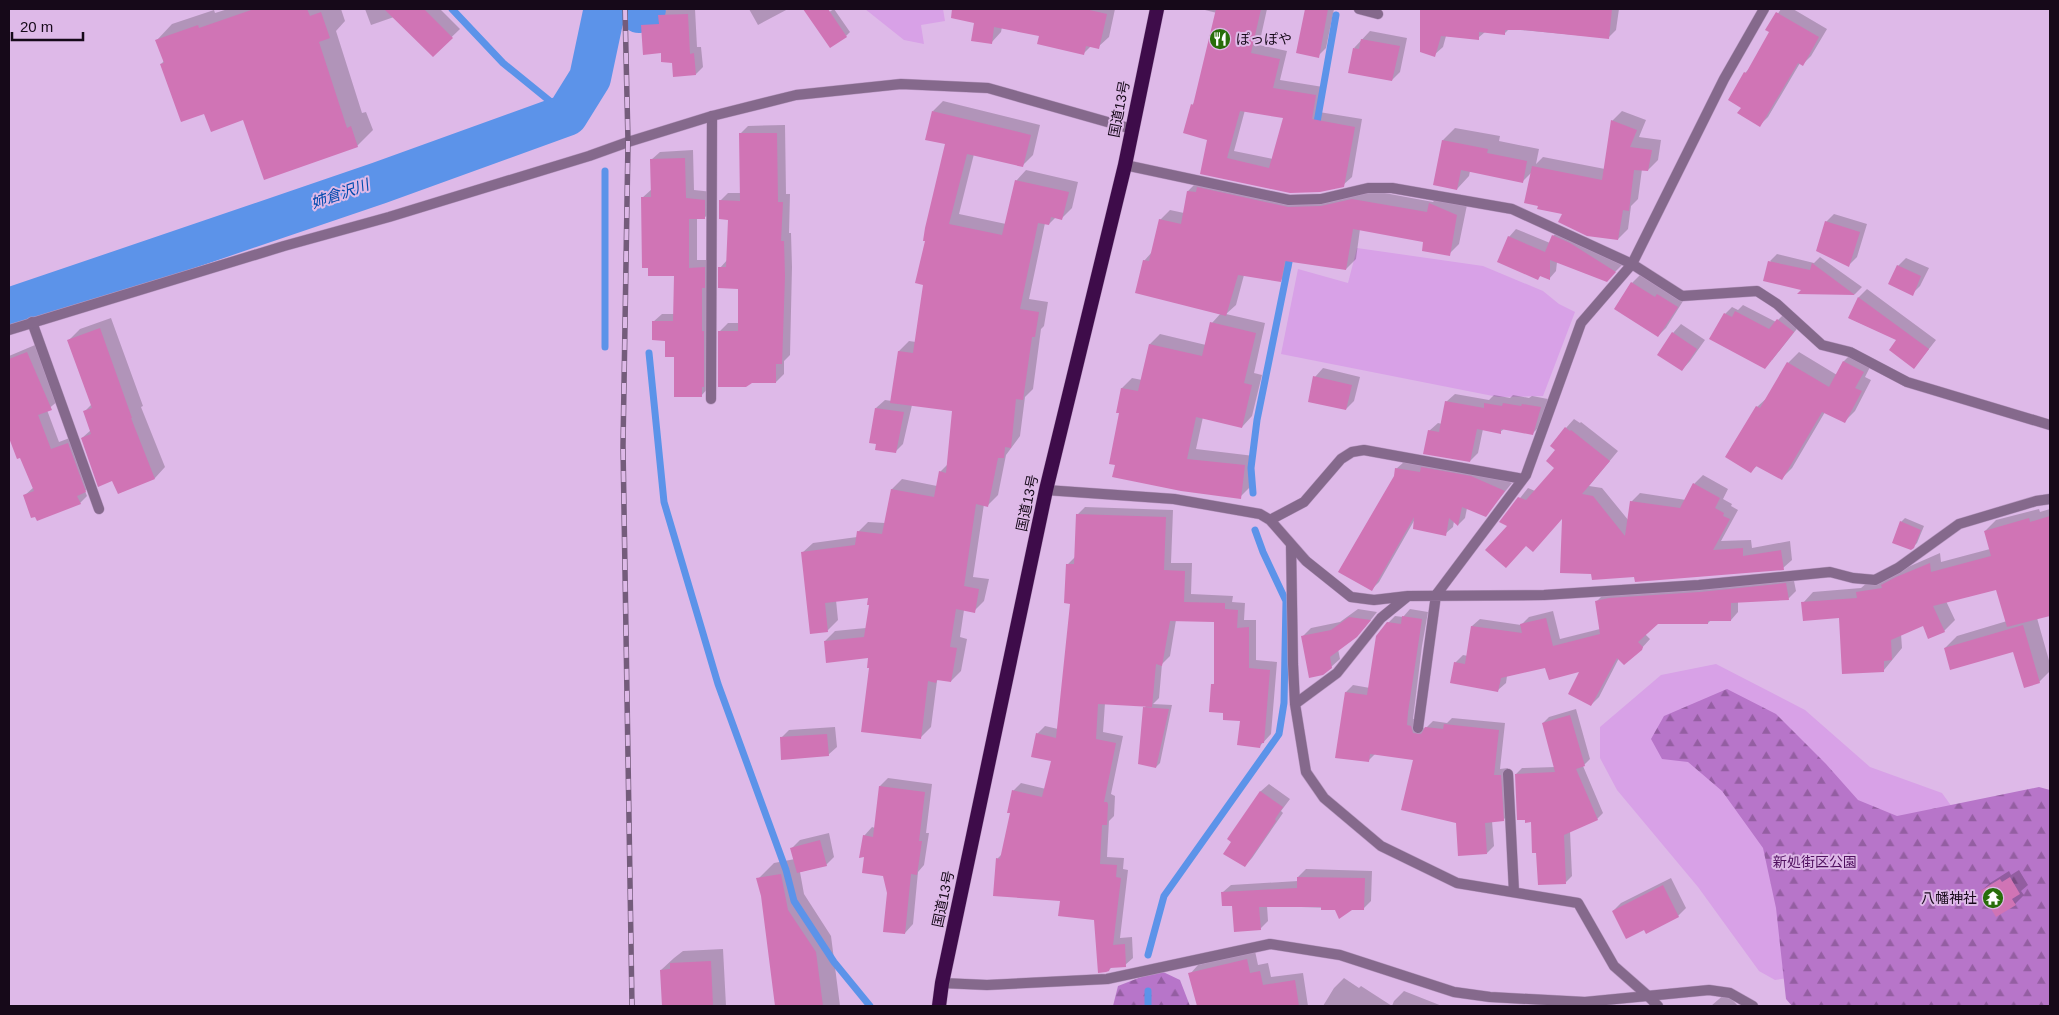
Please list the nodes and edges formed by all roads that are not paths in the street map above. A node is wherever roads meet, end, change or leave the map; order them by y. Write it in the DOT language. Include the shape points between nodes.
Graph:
graph roads {
  1 [pos="1157,9"];
  2 [pos="1359,9"];
  3 [pos="1764,9"];
  4 [pos="1378,14"];
  5 [pos="712,116"];
  6 [pos="1132,128"];
  7 [pos="1125,165"];
  8 [pos="1632,264"];
  9 [pos="32,322"];
  10 [pos="9,330"];
  11 [pos="711,399"];
  12 [pos="2050,425"];
  13 [pos="1523,479"];
  14 [pos="1046,490"];
  15 [pos="2050,500"];
  16 [pos="99,509"];
  17 [pos="1270,520"];
  18 [pos="1291,544"];
  19 [pos="1436,595"];
  20 [pos="1408,596"];
  21 [pos="1296,704"];
  22 [pos="1418,728"];
  23 [pos="1508,774"];
  24 [pos="1514,892"];
  25 [pos="942,983"];
  26 [pos="1647,996"];
  27 [pos="939,1006"];
  28 [pos="1658,1006"];
  29 [pos="1753,1006"];
  1 -- 6 [label="highway, 国道13号"];
  2 -- 4 [label="street"];
  3 -- 8 [label="street" via="1724,79"];
  5 -- 6 [label="street" via="796,95 901,84 988,88"];
  5 -- 9 [label="street" via="589,156"];
  5 -- 11 [label="street"];
  6 -- 7 [label="highway, 国道13号"];
  7 -- 8 [label="street" via="1289,200 1321,199 1368,188 1392,188 1512,210"];
  7 -- 14 [label="highway, 国道13号"];
  8 -- 12 [label="street" via="1682,296 1757,291 1777,304 1822,345 1850,352 1908,382"];
  8 -- 13 [label="street" via="1581,323"];
  9 -- 10 [label="street"];
  9 -- 16 [label="street"];
  13 -- 17 [label="street" via="1364,450 1352,452 1341,459 1304,502"];
  13 -- 19 [label="street"];
  14 -- 17 [label="street" via="1174,499 1260,514"];
  14 -- 25 [label="highway, 国道13号"];
  15 -- 19 [label="street" via="2036,501 1960,524 1898,568 1875,580 1830,572 1544,595"];
  17 -- 18 [label="street"];
  18 -- 20 [label="street" via="1306,561 1351,597 1374,600"];
  18 -- 21 [label="street"];
  19 -- 20 [label="street"];
  19 -- 22 [label="street"];
  20 -- 21 [label="street" via="1381,618 1337,673"];
  21 -- 24 [label="street" via="1306,772 1324,798 1380,846 1456,883"];
  23 -- 24 [label="street"];
  24 -- 26 [label="street" via="1578,903 1614,966"];
  25 -- 26 [label="street" via="987,985 1107,980 1270,944 1340,955 1454,992 1490,997 1585,1002"];
  25 -- 27 [label="highway, 国道13号"];
  26 -- 28 [label="street"];
  26 -- 29 [label="street" via="1708,990 1730,993"];
}
